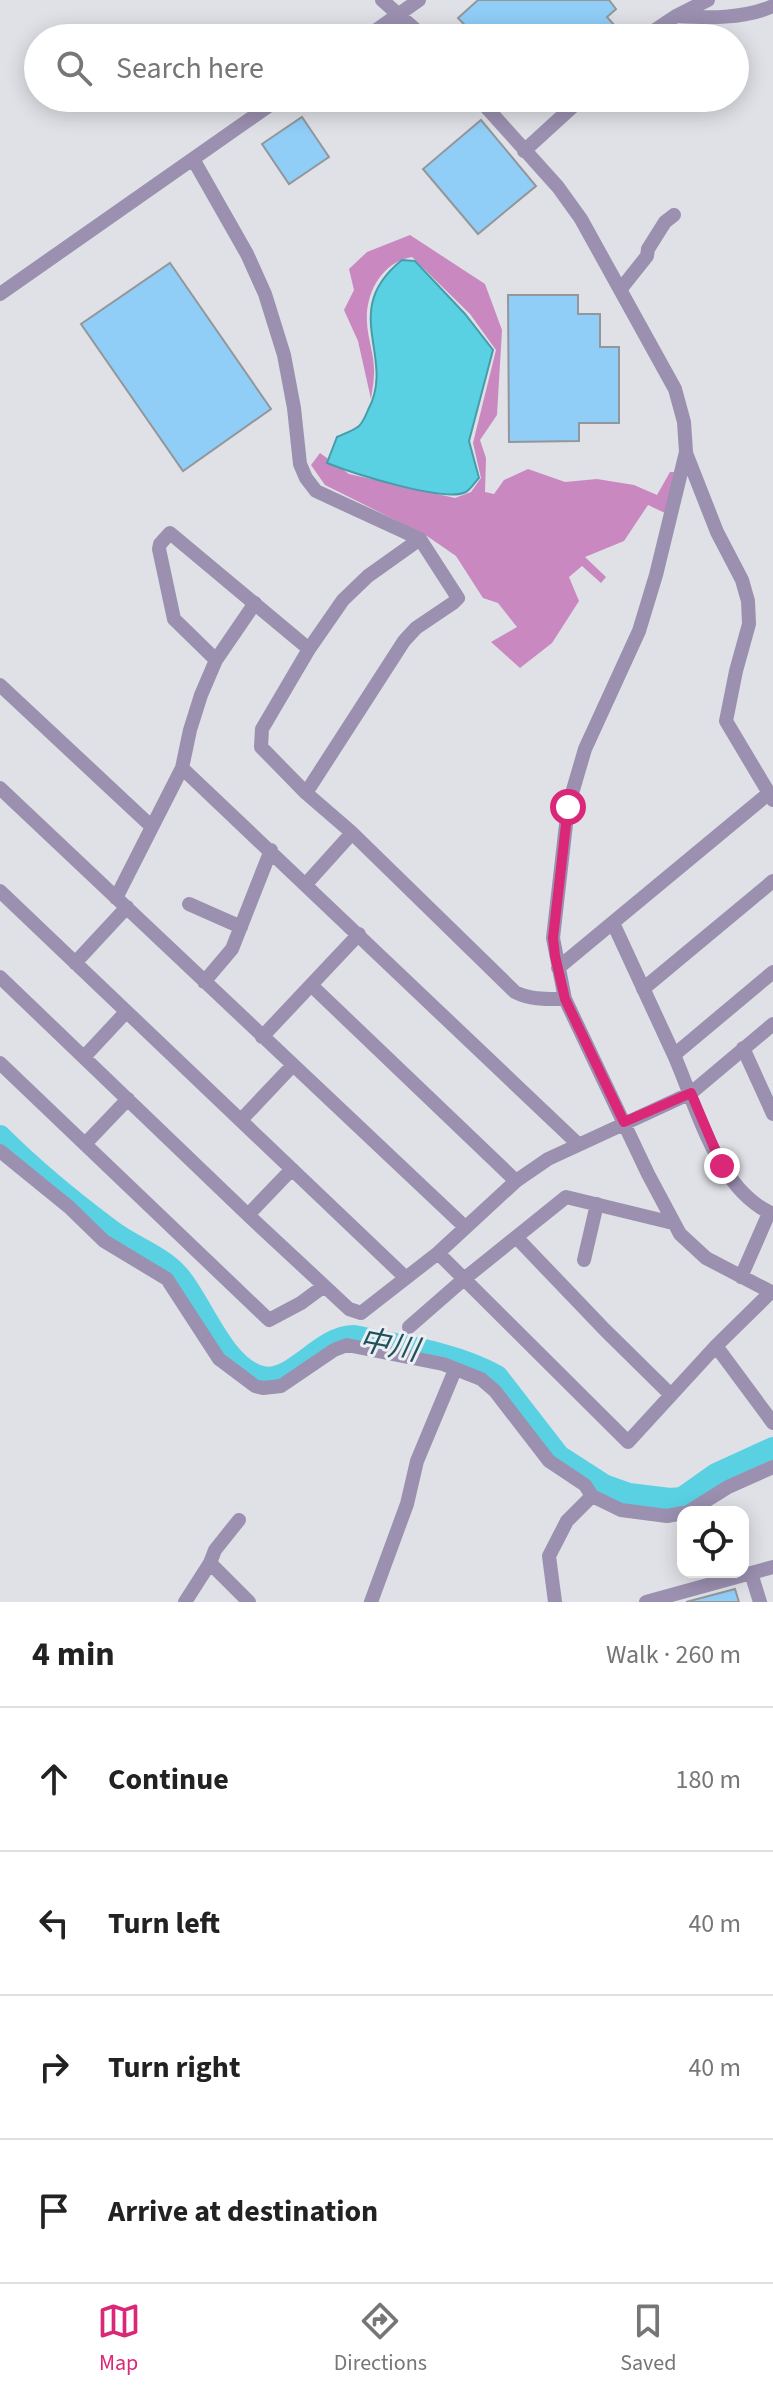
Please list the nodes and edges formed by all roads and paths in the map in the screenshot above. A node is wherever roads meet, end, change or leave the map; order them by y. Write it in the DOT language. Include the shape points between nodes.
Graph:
graph roads {
  1 [pos="382,0"];
  2 [pos="419,0"];
  3 [pos="708,0"];
  4 [pos="773,6"];
  5 [pos="399,13"];
  6 [pos="676,16"];
  7 [pos="384,24"];
  8 [pos="410,24"];
  9 [pos="664,24"];
  10 [pos="260,112"];
  11 [pos="490,112"];
  12 [pos="567,112"];
  13 [pos="524,151"];
  14 [pos="193,159"];
  15 [pos="674,215"];
  16 [pos="620,290"];
  17 [pos="0,294"];
  18 [pos="686,452"];
  19 [pos="420,539"];
  20 [pos="255,603"];
  21 [pos="309,649"];
  22 [pos="216,660"];
  23 [pos="0,685"];
  24 [pos="182,768"];
  25 [pos="0,788"];
  26 [pos="306,793"];
  27 [pos="771,797"];
  28 [pos="152,827"];
  29 [pos="352,833"];
  30 [pos="271,850"];
  31 [pos="773,881"];
  32 [pos="306,884"];
  33 [pos="0,891"];
  34 [pos="121,903"];
  35 [pos="189,904"];
  36 [pos="613,923"];
  37 [pos="241,927"];
  38 [pos="359,934"];
  39 [pos="75,963"];
  40 [pos="558,968"];
  41 [pos="773,972"];
  42 [pos="0,977"];
  43 [pos="204,982"];
  44 [pos="311,985"];
  45 [pos="643,989"];
  46 [pos="565,999"];
  47 [pos="126,1012"];
  48 [pos="773,1024"];
  49 [pos="262,1037"];
  50 [pos="743,1048"];
  51 [pos="674,1055"];
  52 [pos="85,1056"];
  53 [pos="0,1063"];
  54 [pos="293,1065"];
  55 [pos="691,1093"];
  56 [pos="128,1099"];
  57 [pos="773,1114"];
  58 [pos="241,1120"];
  59 [pos="624,1122"];
  60 [pos="85,1144"];
  61 [pos="578,1144"];
  62 [pos="0,1151"];
  63 [pos="292,1169"];
  64 [pos="516,1181"];
  65 [pos="597,1204"];
  66 [pos="771,1213"];
  67 [pos="248,1215"];
  68 [pos="673,1223"];
  69 [pos="465,1227"];
  70 [pos="516,1237"];
  71 [pos="438,1253"];
  72 [pos="584,1260"];
  73 [pos="741,1277"];
  74 [pos="406,1278"];
  75 [pos="464,1279"];
  76 [pos="324,1286"];
  77 [pos="772,1292"];
  78 [pos="409,1327"];
  79 [pos="716,1346"];
  80 [pos="455,1370"];
  81 [pos="671,1395"];
  82 [pos="773,1423"];
  83 [pos="773,1467"];
  84 [pos="592,1496"];
  85 [pos="697,1506"];
  86 [pos="677,1514"];
  87 [pos="239,1520"];
  88 [pos="210,1563"];
  89 [pos="773,1567"];
  90 [pos="751,1573"];
  91 [pos="185,1602"];
  92 [pos="249,1602"];
  93 [pos="371,1602"];
  94 [pos="555,1602"];
  95 [pos="646,1602"];
  96 [pos="760,1602"];
  1 -- 5 [label="street"];
  2 -- 5 [label="street"];
  3 -- 6 [label="street"];
  4 -- 6 [label="street" via="708,18"];
  5 -- 7 [label="street"];
  5 -- 8 [label="street"];
  6 -- 9 [label="street"];
  10 -- 14 [label="street"];
  11 -- 13 [label="street"];
  12 -- 13 [label="street"];
  13 -- 16 [label="street" via="581,219"];
  14 -- 17 [label="street"];
  14 -- 19 [label="street" via="265,294 284,355 306,478 316,491"];
  15 -- 16 [label="street"];
  16 -- 18 [label="street" via="675,389"];
  18 -- 27 [label="street" via="748,601 749,624 726,721"];
  18 -- 40 [label="street" via="639,631 573,785 553,938"];
  19 -- 21 [label="street" via="353,588"];
  19 -- 26 [label="street" via="458,598 404,641"];
  20 -- 21 [label="street"];
  20 -- 22 [label="street"];
  20 -- 22 [label="street" via="170,533 160,544 174,619"];
  21 -- 26 [label="street" via="262,729 261,740 265,752"];
  22 -- 24 [label="street"];
  23 -- 28 [label="street"];
  24 -- 28 [label="street"];
  24 -- 30 [label="street"];
  25 -- 34 [label="street"];
  26 -- 29 [label="street"];
  27 -- 36 [label="street"];
  28 -- 34 [label="street"];
  29 -- 32 [label="street"];
  29 -- 46 [label="street" via="515,992 540,1000"];
  30 -- 32 [label="street"];
  30 -- 37 [label="street"];
  31 -- 45 [label="street"];
  32 -- 38 [label="street"];
  33 -- 39 [label="street"];
  34 -- 39 [label="street"];
  34 -- 43 [label="street"];
  35 -- 37 [label="street"];
  36 -- 40 [label="street"];
  36 -- 45 [label="street"];
  37 -- 43 [label="street" via="232,949"];
  38 -- 44 [label="street"];
  38 -- 61 [label="street"];
  39 -- 47 [label="street"];
  40 -- 46 [label="street"];
  41 -- 51 [label="street"];
  42 -- 52 [label="street"];
  43 -- 49 [label="street"];
  44 -- 49 [label="street"];
  44 -- 64 [label="street"];
  45 -- 51 [label="street"];
  46 -- 59 [label="street"];
  47 -- 52 [label="street"];
  47 -- 58 [label="street"];
  48 -- 50 [label="street"];
  49 -- 54 [label="street"];
  50 -- 55 [label="street"];
  50 -- 57 [label="street"];
  51 -- 55 [label="street"];
  52 -- 56 [label="street"];
  53 -- 60 [label="street"];
  54 -- 58 [label="street"];
  54 -- 69 [label="street"];
  55 -- 59 [label="street"];
  55 -- 66 [label="street" via="722,1166 740,1192"];
  56 -- 60 [label="street"];
  56 -- 67 [label="street"];
  58 -- 63 [label="street"];
  59 -- 61 [label="street"];
  59 -- 68 [label="street"];
  60 -- 76 [label="street" via="269,1320"];
  61 -- 64 [label="street"];
  62 -- 80 [label="street" via="104,1241 167,1279 219,1359 255,1386 281,1386 347,1345"];
  63 -- 67 [label="street"];
  63 -- 74 [label="street"];
  64 -- 69 [label="street"];
  65 -- 68 [label="street"];
  65 -- 70 [label="street" via="566,1197"];
  65 -- 72 [label="street"];
  66 -- 73 [label="street"];
  67 -- 76 [label="street"];
  68 -- 73 [label="street" via="706,1258"];
  69 -- 71 [label="street"];
  70 -- 75 [label="street"];
  70 -- 81 [label="street"];
  71 -- 74 [label="street"];
  71 -- 75 [label="street"];
  73 -- 77 [label="street"];
  74 -- 76 [label="street" via="361,1313"];
  75 -- 78 [label="street"];
  75 -- 81 [label="street" via="628,1442"];
  77 -- 79 [label="street"];
  79 -- 81 [label="street"];
  79 -- 82 [label="street"];
  80 -- 84 [label="street" via="488,1384 549,1461 585,1485"];
  80 -- 93 [label="street" via="417,1461"];
  83 -- 85 [label="street"];
  84 -- 86 [label="street" via="621,1510"];
  84 -- 94 [label="street" via="567,1521 549,1556"];
  87 -- 88 [label="street"];
  88 -- 91 [label="street"];
  88 -- 92 [label="street"];
  89 -- 90 [label="street"];
  90 -- 95 [label="street"];
  90 -- 96 [label="street"];
}
